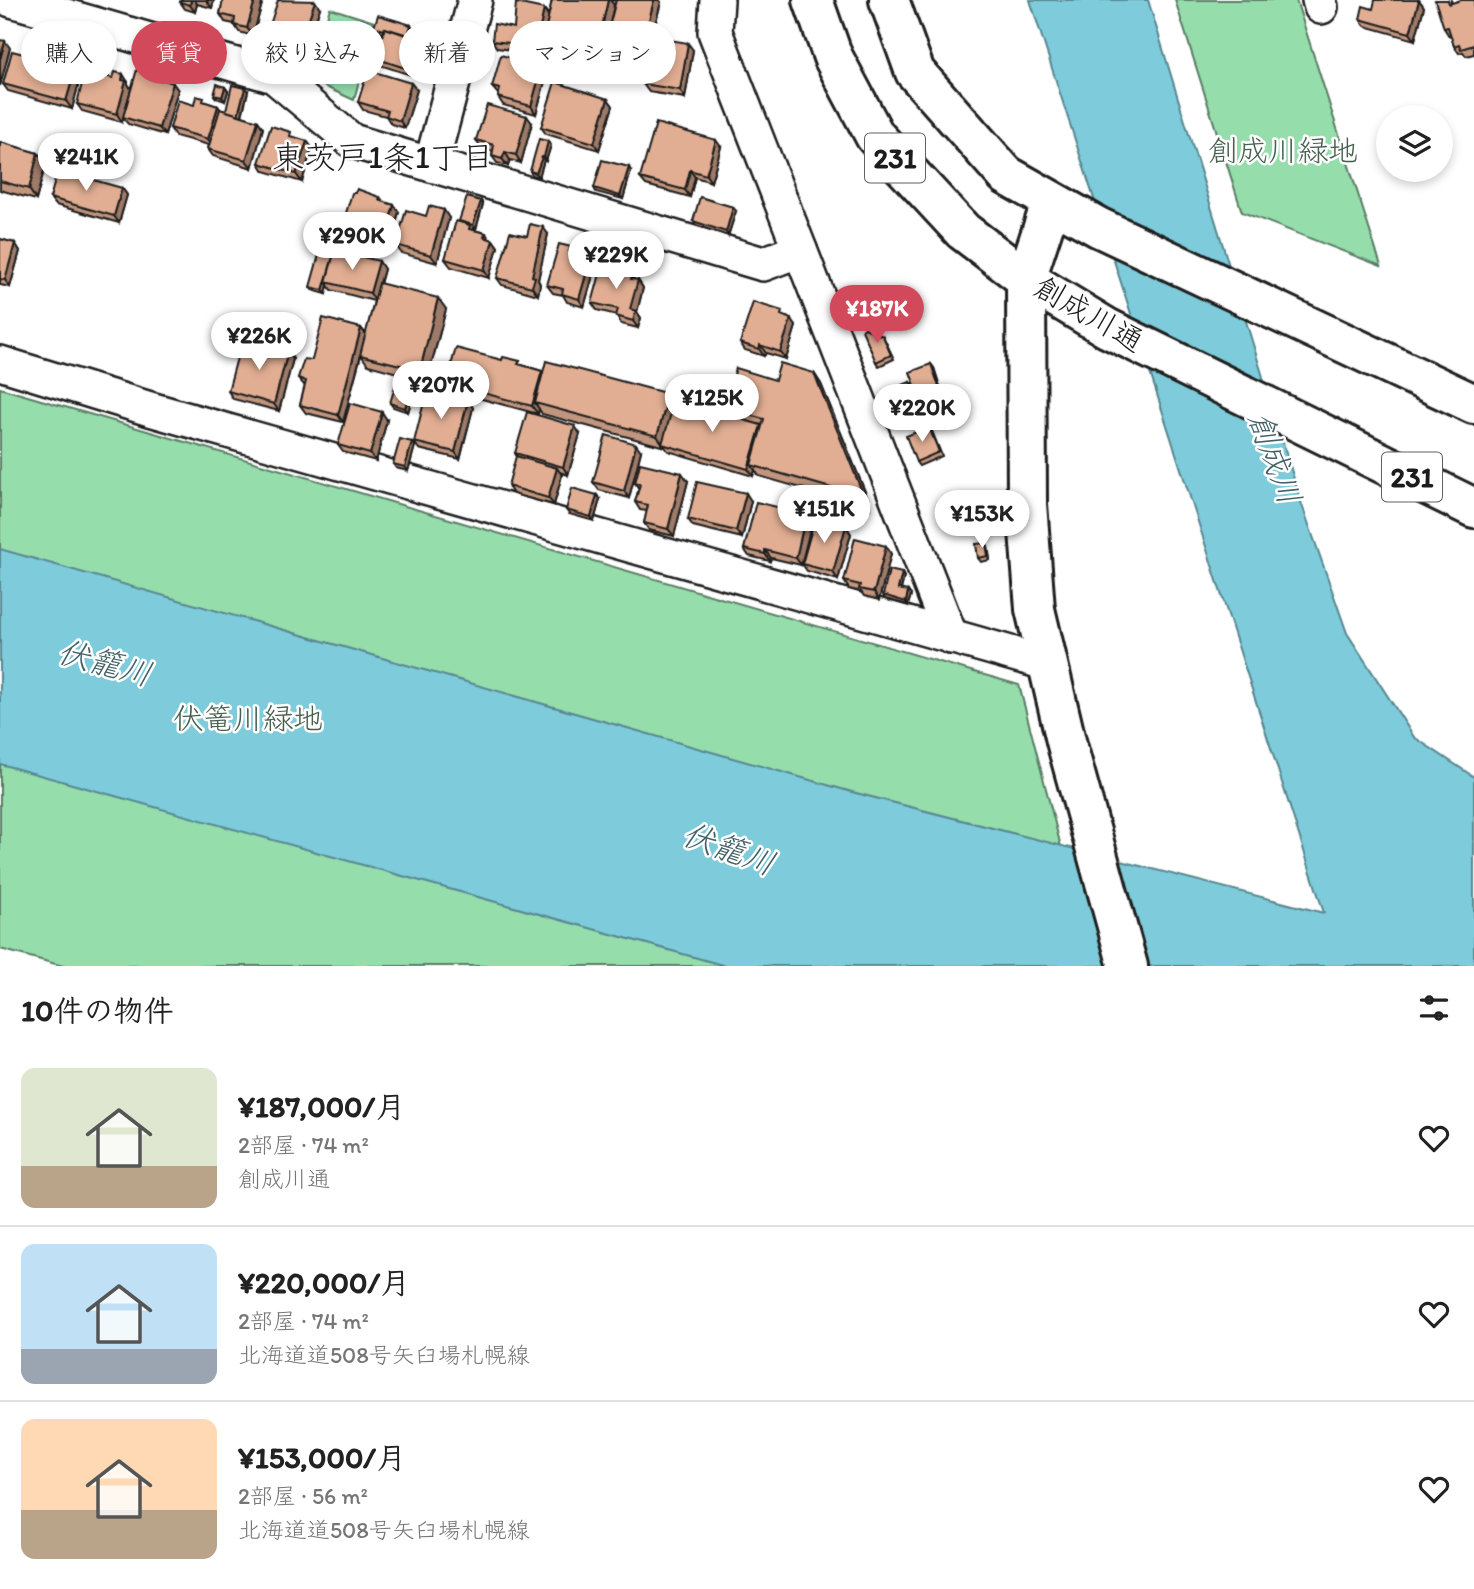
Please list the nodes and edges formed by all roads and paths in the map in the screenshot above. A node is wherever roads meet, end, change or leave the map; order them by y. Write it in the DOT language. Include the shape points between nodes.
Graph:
graph roads {
  1 [pos="12,0"];
  2 [pos="475,0"];
  3 [pos="717,0"];
  4 [pos="813,0"];
  5 [pos="889,0"];
  6 [pos="431,165"];
  7 [pos="1051,203"];
  8 [pos="800,250"];
  9 [pos="1026,279"];
  10 [pos="0,363"];
  11 [pos="1474,404"];
  12 [pos="1474,508"];
  13 [pos="951,637"];
  14 [pos="1049,664"];
  15 [pos="1128,966"];
  1 -- 6 [label="street" via="274,76 352,141"];
  2 -- 6 [label="street"];
  3 -- 8 [label="street" via="715,32"];
  4 -- 9 [label="main road, 創成川通 / 231" via="833,57 875,136 963,231"];
  5 -- 7 [label="main road, 231" via="915,72 1006,175"];
  6 -- 8 [label="street" via="763,264"];
  7 -- 9 [label="main road"];
  7 -- 11 [label="main road, 231"];
  8 -- 13 [label="street"];
  9 -- 12 [label="main road, 創成川通 / 231" via="1107,328"];
  9 -- 14 [label="main road" via="1027,504 1035,609"];
  10 -- 13 [label="street"];
  13 -- 14 [label="street"];
  14 -- 15 [label="main road"];
}
